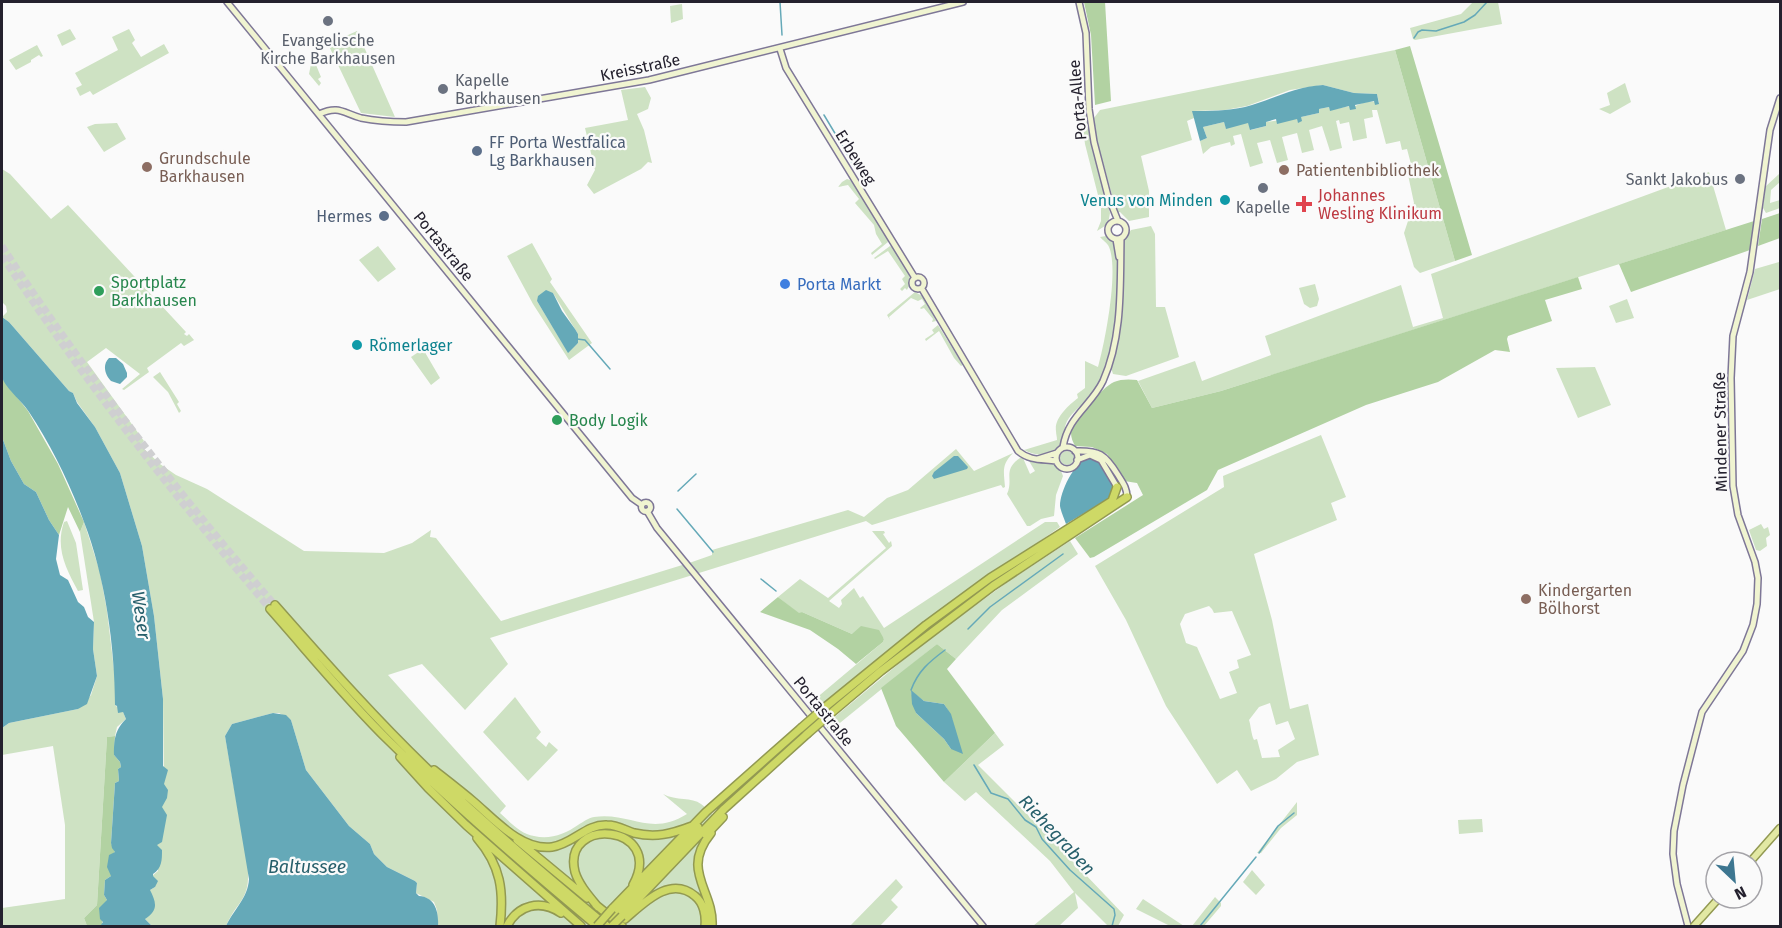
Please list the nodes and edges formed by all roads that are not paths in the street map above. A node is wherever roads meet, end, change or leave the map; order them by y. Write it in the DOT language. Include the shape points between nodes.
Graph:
graph roads {
  1 [pos="227,2"];
  2 [pos="963,2"];
  3 [pos="1079,2"];
  4 [pos="780,49"];
  5 [pos="1780,98"];
  6 [pos="319,114"];
  7 [pos="1115,221"];
  8 [pos="1118,239"];
  9 [pos="1069,448"];
  10 [pos="1057,453"];
  11 [pos="1037,459"];
  12 [pos="1077,460"];
  13 [pos="1056,461"];
  14 [pos="1117,487"];
  15 [pos="1127,497"];
  16 [pos="1073,529"];
  17 [pos="1063,535"];
  18 [pos="804,731"];
  19 [pos="388,740"];
  20 [pos="418,758"];
  21 [pos="722,807"];
  22 [pos="713,818"];
  23 [pos="466,825"];
  24 [pos="502,826"];
  25 [pos="692,826"];
  26 [pos="1780,828"];
  27 [pos="1761,850"];
  28 [pos="629,892"];
  29 [pos="598,907"];
  30 [pos="1709,910"];
  31 [pos="619,918"];
  32 [pos="580,925"];
  33 [pos="500,927"];
  34 [pos="507,927"];
  35 [pos="597,927"];
  36 [pos="605,927"];
  37 [pos="612,927"];
  38 [pos="705,927"];
  39 [pos="712,927"];
  40 [pos="983,927"];
  41 [pos="1688,927"];
  42 [pos="1694,927"];
  1 -- 6 [label="street, Portastraße"];
  2 -- 4 [label="street, Kreisstraße"];
  3 -- 7 [label="street, Porta-Allee" via="1086,33 1094,142"];
  4 -- 6 [label="street, Kreisstraße" via="649,81 419,120 382,121 333,109"];
  4 -- 11 [label="street, Erbeweg" via="786,68 915,278 913,288 921,289 1018,451"];
  5 -- 41 [label="street, Mindener Straße" via="1770,130 1750,272 1733,336 1731,378 1733,491 1755,562 1757,604 1743,651 1702,712 1679,803 1674,864"];
  6 -- 40 [label="street, Portastraße" via="632,498 650,505 647,511 657,528"];
  7 -- 8 [label="street" via="1108,231 1109,236"];
  7 -- 8 [label="street" via="1126,228 1125,235"];
  8 -- 9 [label="street" via="1121,274 1117,332 1097,392 1067,431"];
  9 -- 10 [label="street"];
  9 -- 12 [label="street"];
  9 -- 15 [label="street" via="1090,450 1110,461"];
  10 -- 11 [label="street"];
  10 -- 13 [label="street"];
  11 -- 13 [label="street"];
  12 -- 13 [label="street" via="1066,469"];
  12 -- 14 [label="street" via="1096,457"];
  14 -- 16 [label="highway" via="1112,501"];
  15 -- 16 [label="highway"];
  16 -- 17 [label="highway"];
  17 -- 18 [label="highway, bridge"];
  17 -- 18 [label="highway, bridge" via="990,578 936,618 824,708"];
  18 -- 21 [label="highway" via="754,770"];
  18 -- 21 [label="highway" via="757,784"];
  19 -- 20 [label="highway" via="348,699 272,607"];
  19 -- 23 [label="highway" via="416,776"];
  19 -- 35 [label="highway"];
  20 -- 24 [label="highway"];
  20 -- 36 [label="highway"];
  21 -- 22 [label="highway"];
  22 -- 25 [label="highway"];
  22 -- 31 [label="highway"];
  22 -- 39 [label="highway" via="697,871 712,914"];
  23 -- 32 [label="highway"];
  23 -- 33 [label="highway" via="498,872 502,893"];
  24 -- 25 [label="highway" via="520,839 547,847 567,842 597,825 655,836"];
  24 -- 29 [label="highway"];
  25 -- 28 [label="highway"];
  26 -- 27 [label="main road"];
  28 -- 29 [label="highway" via="639,864 634,848 612,833 593,835 578,850 575,868 582,887"];
  28 -- 31 [label="highway"];
  29 -- 31 [label="highway"];
  30 -- 42 [label="main road"];
  31 -- 35 [label="highway, bridge"];
  31 -- 36 [label="highway"];
  31 -- 37 [label="highway, bridge"];
  31 -- 38 [label="highway" via="673,888 688,891 700,901"];
  32 -- 34 [label="highway" via="555,909 539,905 524,907"];
}
